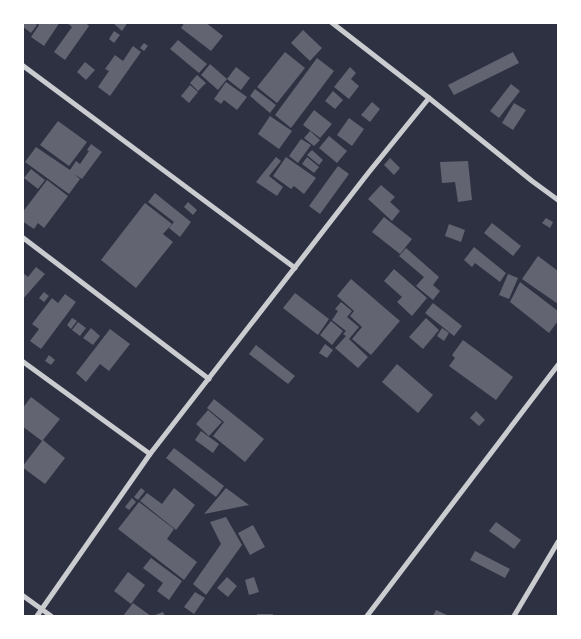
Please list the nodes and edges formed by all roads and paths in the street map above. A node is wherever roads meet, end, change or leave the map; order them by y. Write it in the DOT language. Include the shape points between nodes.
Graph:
graph roads {
  1 [pos="331,22"];
  2 [pos="22,65"];
  3 [pos="429,98"];
  4 [pos="558,200"];
  5 [pos="22,237"];
  6 [pos="295,268"];
  7 [pos="22,361"];
  8 [pos="558,365"];
  9 [pos="208,379"];
  10 [pos="150,454"];
  11 [pos="558,542"];
  12 [pos="22,595"];
  13 [pos="42,610"];
  14 [pos="37,616"];
  15 [pos="51,616"];
  16 [pos="367,616"];
  17 [pos="514,616"];
  1 -- 3 [label="street"];
  2 -- 6 [label="street"];
  3 -- 4 [label="street"];
  3 -- 6 [label="street"];
  5 -- 9 [label="street"];
  6 -- 9 [label="street"];
  7 -- 10 [label="street"];
  8 -- 16 [label="street"];
  9 -- 10 [label="street"];
  10 -- 13 [label="street"];
  11 -- 17 [label="street"];
  12 -- 13 [label="street"];
  13 -- 14 [label="street"];
  13 -- 15 [label="street"];
}
